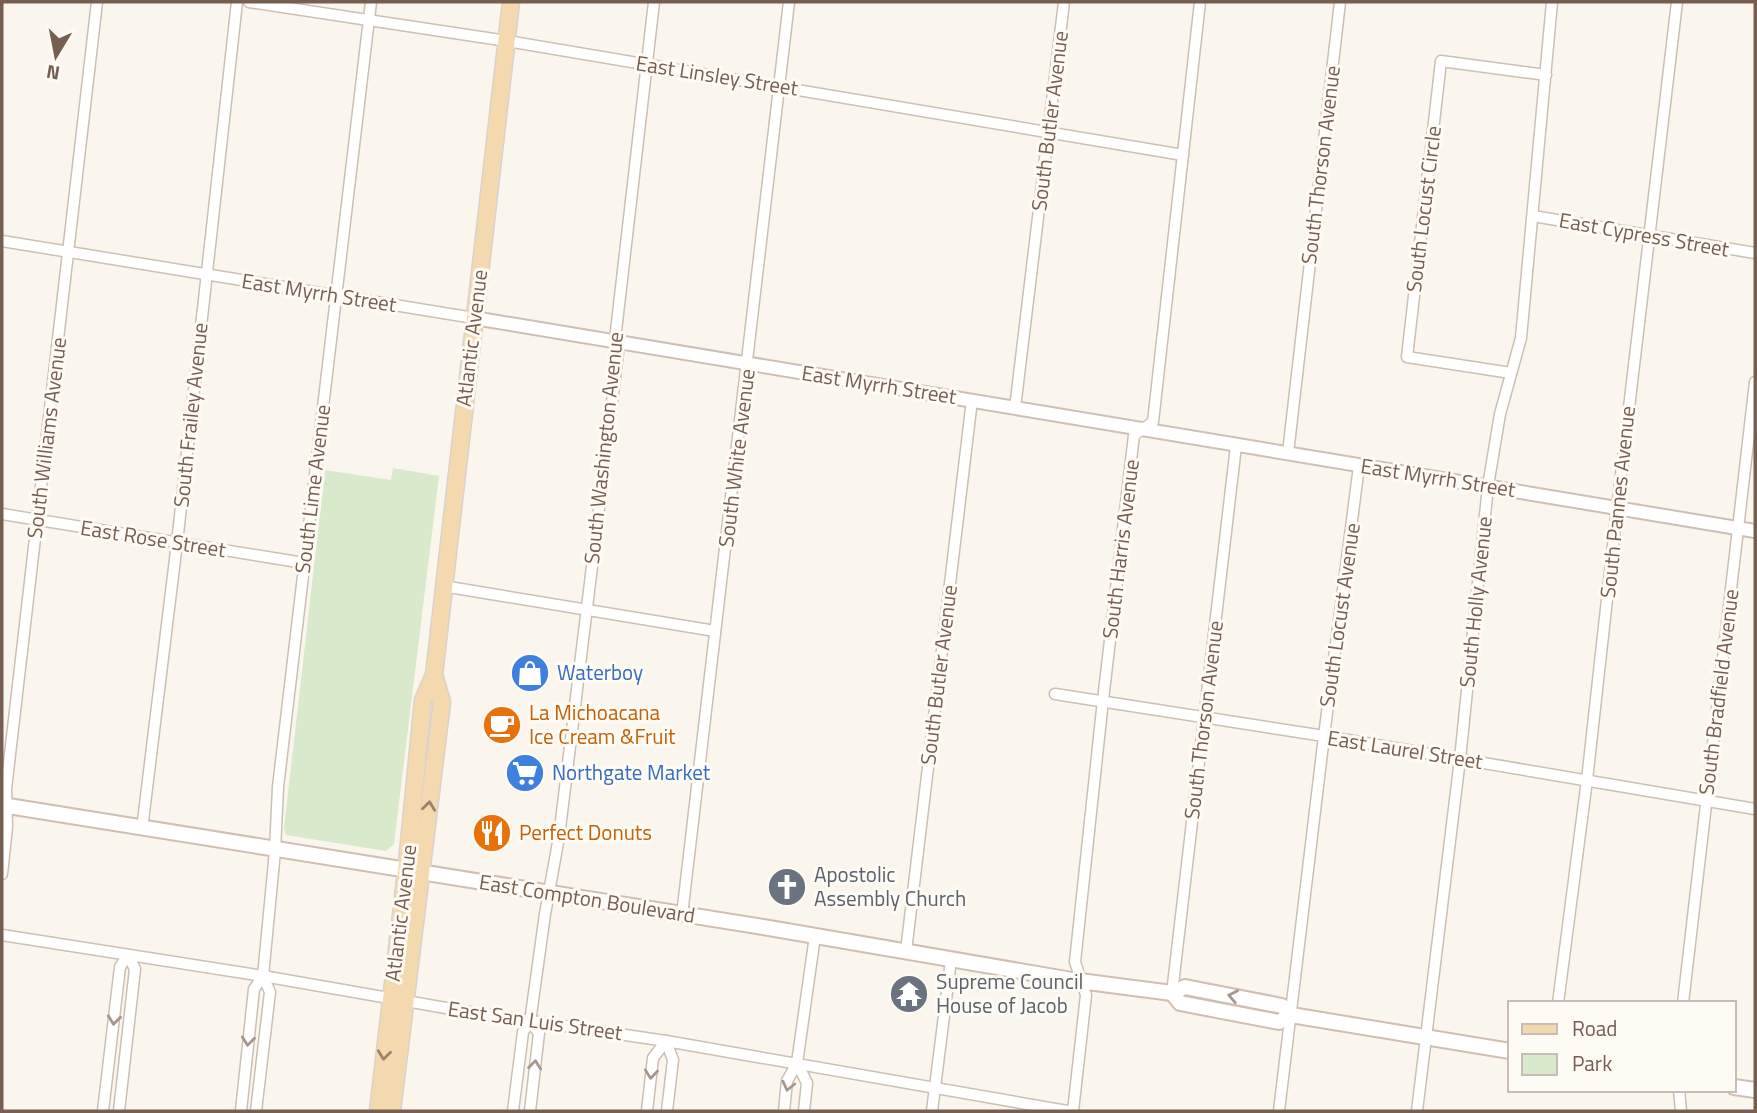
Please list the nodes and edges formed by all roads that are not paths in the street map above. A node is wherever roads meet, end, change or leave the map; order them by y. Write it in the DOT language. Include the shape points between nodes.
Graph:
graph roads {
  1 [pos="97,2"];
  2 [pos="237,2"];
  3 [pos="249,2"];
  4 [pos="371,2"];
  5 [pos="511,2"];
  6 [pos="654,2"];
  7 [pos="789,2"];
  8 [pos="1064,2"];
  9 [pos="1200,2"];
  10 [pos="1340,2"];
  11 [pos="1552,2"];
  12 [pos="1677,2"];
  13 [pos="369,20"];
  14 [pos="507,41"];
  15 [pos="645,65"];
  16 [pos="1546,75"];
  17 [pos="780,87"];
  18 [pos="1049,132"];
  19 [pos="1183,155"];
  20 [pos="1534,216"];
  21 [pos="1648,235"];
  22 [pos="2,241"];
  23 [pos="68,252"];
  24 [pos="1755,253"];
  25 [pos="207,274"];
  26 [pos="337,296"];
  27 [pos="474,318"];
  28 [pos="617,342"];
  29 [pos="748,364"];
  30 [pos="1511,373"];
  31 [pos="1755,382"];
  32 [pos="972,400"];
  33 [pos="1015,408"];
  34 [pos="1143,429"];
  35 [pos="1236,446"];
  36 [pos="1288,453"];
  37 [pos="1359,466"];
  38 [pos="1488,485"];
  39 [pos="1616,509"];
  40 [pos="2,514"];
  41 [pos="38,520"];
  42 [pos="1739,529"];
  43 [pos="1755,531"];
  44 [pos="177,543"];
  45 [pos="304,563"];
  46 [pos="443,586"];
  47 [pos="586,610"];
  48 [pos="715,631"];
  49 [pos="1055,694"];
  50 [pos="1103,701"];
  51 [pos="1205,717"];
  52 [pos="1324,736"];
  53 [pos="1460,759"];
  54 [pos="1587,780"];
  55 [pos="1706,801"];
  56 [pos="3,806"];
  57 [pos="1755,809"];
  58 [pos="142,829"];
  59 [pos="275,851"];
  60 [pos="413,873"];
  61 [pos="2,874"];
  62 [pos="550,894"];
  63 [pos="682,915"];
  64 [pos="2,935"];
  65 [pos="815,936"];
  66 [pos="906,951"];
  67 [pos="128,955"];
  68 [pos="951,960"];
  69 [pos="263,976"];
  70 [pos="1081,980"];
  71 [pos="1172,993"];
  72 [pos="398,1001"];
  73 [pos="1558,1001"];
  74 [pos="1683,1001"];
  75 [pos="1291,1015"];
  76 [pos="530,1022"];
  77 [pos="1426,1037"];
  78 [pos="666,1041"];
  79 [pos="1508,1051"];
  80 [pos="797,1063"];
  81 [pos="935,1087"];
  82 [pos="1736,1087"];
  83 [pos="1755,1090"];
  84 [pos="1679,1092"];
  85 [pos="103,1111"];
  86 [pos="119,1111"];
  87 [pos="240,1111"];
  88 [pos="256,1111"];
  89 [pos="378,1111"];
  90 [pos="392,1111"];
  91 [pos="513,1111"];
  92 [pos="530,1111"];
  93 [pos="647,1111"];
  94 [pos="667,1111"];
  95 [pos="784,1111"];
  96 [pos="804,1111"];
  97 [pos="932,1111"];
  98 [pos="1067,1111"];
  99 [pos="1073,1111"];
  100 [pos="1279,1111"];
  101 [pos="1416,1111"];
  102 [pos="1681,1111"];
  1 -- 23 [label="street, South Williams Avenue"];
  2 -- 25 [label="street, South Frailey Avenue"];
  3 -- 13 [label="street, East Linsley Street"];
  4 -- 13 [label="street, South Lime Avenue"];
  5 -- 14 [label="main road, Atlantic Avenue"];
  6 -- 15 [label="street, South Washington Avenue"];
  7 -- 17 [label="street, South White Avenue"];
  8 -- 18 [label="street, South Butler Avenue"];
  9 -- 19 [label="street, South Harris Avenue"];
  10 -- 36 [label="street, South Thorson Avenue"];
  11 -- 16 [label="street, South Holly Avenue"];
  12 -- 21 [label="street, South Pannes Avenue"];
  13 -- 14 [label="street, East Linsley Street"];
  13 -- 26 [label="street, South Lime Avenue"];
  14 -- 15 [label="street, East Linsley Street"];
  14 -- 27 [label="main road, Atlantic Avenue"];
  15 -- 17 [label="street, East Linsley Street"];
  15 -- 28 [label="street, South Washington Avenue"];
  16 -- 20 [label="street, South Holly Avenue"];
  16 -- 30 [label="street, South Locust Circle" via="1441,61 1407,357"];
  17 -- 18 [label="street, East Linsley Street"];
  17 -- 29 [label="street, South White Avenue"];
  18 -- 19 [label="street, East Linsley Street"];
  18 -- 33 [label="street, South Butler Avenue"];
  19 -- 34 [label="street, South Harris Avenue" via="1153,422"];
  20 -- 21 [label="street, East Cypress Street"];
  20 -- 30 [label="street, South Holly Avenue" via="1521,338"];
  21 -- 24 [label="street, East Cypress Street"];
  21 -- 39 [label="street, South Pannes Avenue"];
  22 -- 23 [label="street, East Myrrh Street"];
  23 -- 25 [label="street, East Myrrh Street"];
  23 -- 41 [label="street, South Williams Avenue"];
  25 -- 26 [label="street, East Myrrh Street"];
  25 -- 44 [label="street, South Frailey Avenue"];
  26 -- 27 [label="street, East Myrrh Street"];
  26 -- 45 [label="street, South Lime Avenue"];
  27 -- 28 [label="street, East Myrrh Street"];
  27 -- 46 [label="main road, Atlantic Avenue"];
  28 -- 29 [label="street, East Myrrh Street"];
  28 -- 47 [label="street, South Washington Avenue"];
  29 -- 32 [label="street, East Myrrh Street"];
  29 -- 48 [label="street, South White Avenue"];
  30 -- 38 [label="street, South Holly Avenue"];
  31 -- 42 [label="street, South Bradfield Avenue"];
  32 -- 33 [label="street, East Myrrh Street"];
  32 -- 66 [label="street, South Butler Avenue"];
  33 -- 34 [label="street, East Myrrh Street"];
  34 -- 35 [label="street, East Myrrh Street"];
  34 -- 50 [label="street, South Harris Avenue" via="1134,435"];
  35 -- 36 [label="street, East Myrrh Street"];
  35 -- 51 [label="street, South Thorson Avenue"];
  36 -- 37 [label="street, East Myrrh Street"];
  37 -- 38 [label="street, East Myrrh Street"];
  37 -- 52 [label="street, South Locust Avenue"];
  38 -- 39 [label="street, East Myrrh Street"];
  38 -- 53 [label="street, South Holly Avenue"];
  39 -- 42 [label="street, East Myrrh Street"];
  39 -- 54 [label="street, South Pannes Avenue"];
  40 -- 41 [label="street, East Rose Street"];
  41 -- 44 [label="street, East Rose Street"];
  41 -- 56 [label="street, South Williams Avenue"];
  42 -- 43 [label="street, East Myrrh Street"];
  42 -- 55 [label="street, South Bradfield Avenue"];
  44 -- 45 [label="street, East Rose Street"];
  44 -- 58 [label="street, South Frailey Avenue"];
  45 -- 59 [label="street, South Lime Avenue"];
  46 -- 47 [label="street"];
  46 -- 60 [label="main road, Atlantic Avenue" via="434,675 442,702"];
  47 -- 48 [label="street"];
  47 -- 62 [label="street, South Washington Avenue"];
  48 -- 63 [label="street, South White Avenue"];
  49 -- 50 [label="street, East Laurel Street"];
  50 -- 51 [label="street, East Laurel Street"];
  50 -- 70 [label="street, South Harris Avenue" via="1075,962"];
  51 -- 52 [label="street, East Laurel Street"];
  51 -- 71 [label="street, South Thorson Avenue"];
  52 -- 53 [label="street, East Laurel Street"];
  52 -- 75 [label="street, South Locust Avenue"];
  53 -- 54 [label="street, East Laurel Street"];
  53 -- 77 [label="street, South Holly Avenue"];
  54 -- 55 [label="street, East Laurel Street"];
  54 -- 73 [label="street, South Pannes Avenue"];
  55 -- 57 [label="street, East Laurel Street"];
  55 -- 74 [label="street, South Bradfield Avenue"];
  56 -- 58 [label="main road, East Compton Boulevard"];
  56 -- 61 [label="street, South Williams Avenue" via="7,827"];
  58 -- 59 [label="main road, East Compton Boulevard"];
  59 -- 60 [label="main road, East Compton Boulevard"];
  59 -- 69 [label="street, South Lime Avenue"];
  60 -- 62 [label="main road, East Compton Boulevard"];
  60 -- 72 [label="main road, Atlantic Avenue"];
  62 -- 63 [label="main road, East Compton Boulevard"];
  62 -- 76 [label="street, South Washington Avenue"];
  63 -- 65 [label="main road, East Compton Boulevard"];
  64 -- 67 [label="street, East San Luis Street"];
  65 -- 66 [label="main road, East Compton Boulevard"];
  65 -- 80 [label="street"];
  66 -- 68 [label="main road, East Compton Boulevard"];
  67 -- 69 [label="street, East San Luis Street"];
  67 -- 85 [label="street, one-way" via="120,967"];
  67 -- 86 [label="street" via="135,970"];
  68 -- 70 [label="main road, East Compton Boulevard"];
  68 -- 81 [label="street"];
  69 -- 72 [label="street, East San Luis Street"];
  69 -- 87 [label="street, South Lime Avenue, one-way" via="254,989"];
  69 -- 88 [label="street, South Lime Avenue" via="270,992"];
  70 -- 71 [label="main road, East Compton Boulevard"];
  70 -- 99 [label="street, South Harris Avenue" via="1086,995"];
  71 -- 75 [label="main road, East Compton Boulevard" via="1180,1003 1279,1022"];
  72 -- 76 [label="street, East San Luis Street"];
  72 -- 89 [label="main road, Atlantic Avenue, one-way"];
  72 -- 90 [label="main road, Atlantic Avenue"];
  75 -- 77 [label="main road, East Compton Boulevard"];
  75 -- 100 [label="street, South Locust Avenue"];
  76 -- 78 [label="street, East San Luis Street"];
  76 -- 91 [label="street" via="523,1031"];
  92 -- 76 [label="street, one-way" via="539,1033"];
  77 -- 79 [label="main road, East Compton Boulevard"];
  77 -- 101 [label="street, South Holly Avenue"];
  78 -- 80 [label="street, East San Luis Street"];
  78 -- 93 [label="street, one-way" via="653,1058"];
  78 -- 94 [label="street" via="673,1060"];
  80 -- 81 [label="street, East San Luis Street"];
  80 -- 95 [label="street, one-way" via="788,1081"];
  80 -- 96 [label="street" via="807,1083"];
  81 -- 97 [label="street"];
  81 -- 98 [label="street, East San Luis Street"];
  82 -- 83 [label="main road"];
  84 -- 102 [label="street"];
}
